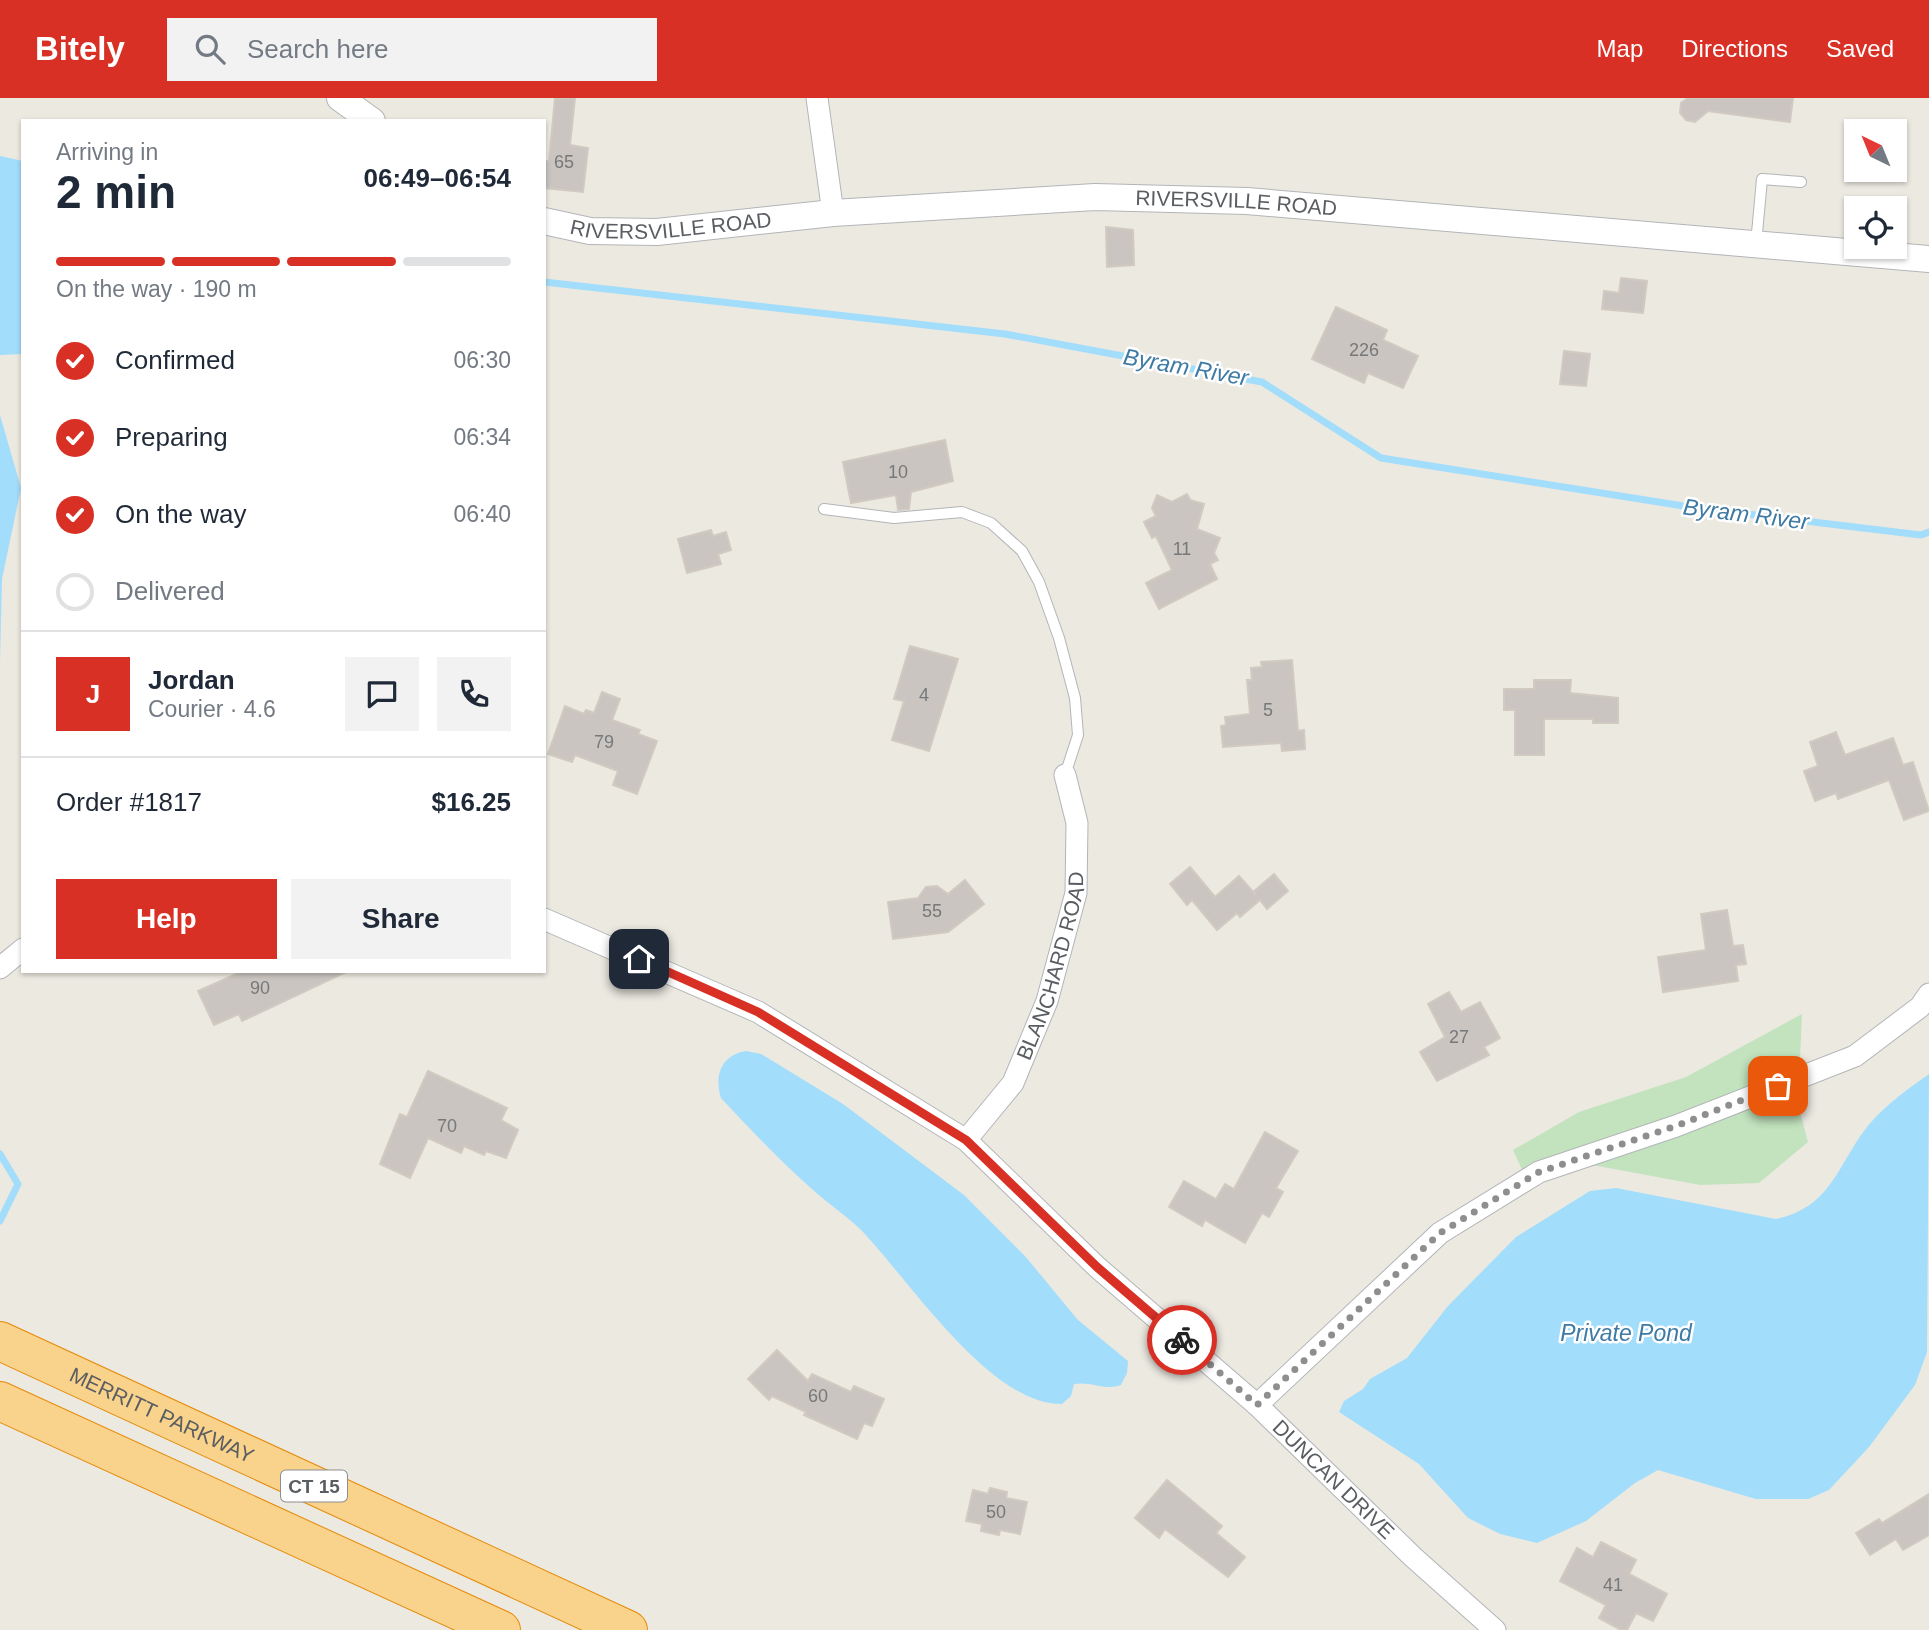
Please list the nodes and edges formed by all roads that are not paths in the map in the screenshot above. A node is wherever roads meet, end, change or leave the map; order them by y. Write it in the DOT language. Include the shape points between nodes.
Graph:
graph roads {
  1 [pos="340,98"];
  2 [pos="817,98"];
  3 [pos="369,119"];
  4 [pos="1801,182"];
  5 [pos="833,213"];
  6 [pos="546,221"];
  7 [pos="1756,244"];
  8 [pos="1929,259"];
  9 [pos="824,509"];
  10 [pos="1065,775"];
  11 [pos="546,920"];
  12 [pos="21,950"];
  13 [pos="0,968"];
  14 [pos="1929,994"];
  15 [pos="966,1140"];
  16 [pos="0,1341"];
  17 [pos="0,1401"];
  18 [pos="1257,1405"];
  19 [pos="501,1630"];
  20 [pos="628,1630"];
  21 [pos="1495,1630"];
  1 -- 3 [label="street"];
  2 -- 5 [label="street"];
  4 -- 7 [label="lane" via="1762,179"];
  5 -- 6 [label="street, RIVERSVILLE ROAD" via="657,232 590,231"];
  5 -- 7 [label="street, RIVERSVILLE ROAD" via="1096,197 1247,201"];
  7 -- 8 [label="street, RIVERSVILLE ROAD"];
  9 -- 10 [label="lane" via="894,517 962,512 991,523 1022,551 1047,605 1075,698 1078,735"];
  10 -- 15 [label="street, BLANCHARD ROAD" via="1077,823 1076,892 1067,929 1047,1001 1013,1083"];
  11 -- 15 [label="street, DUNCAN DRIVE" via="758,1012"];
  12 -- 13 [label="street"];
  14 -- 18 [label="street" via="1920,1007 1855,1056 1676,1126 1539,1172 1440,1233"];
  15 -- 18 [label="street, DUNCAN DRIVE" via="1097,1267"];
  16 -- 20 [label="highway, MERRITT PARKWAY / CT 15"];
  17 -- 19 [label="highway, CT 15"];
  18 -- 21 [label="street, DUNCAN DRIVE"];
}
